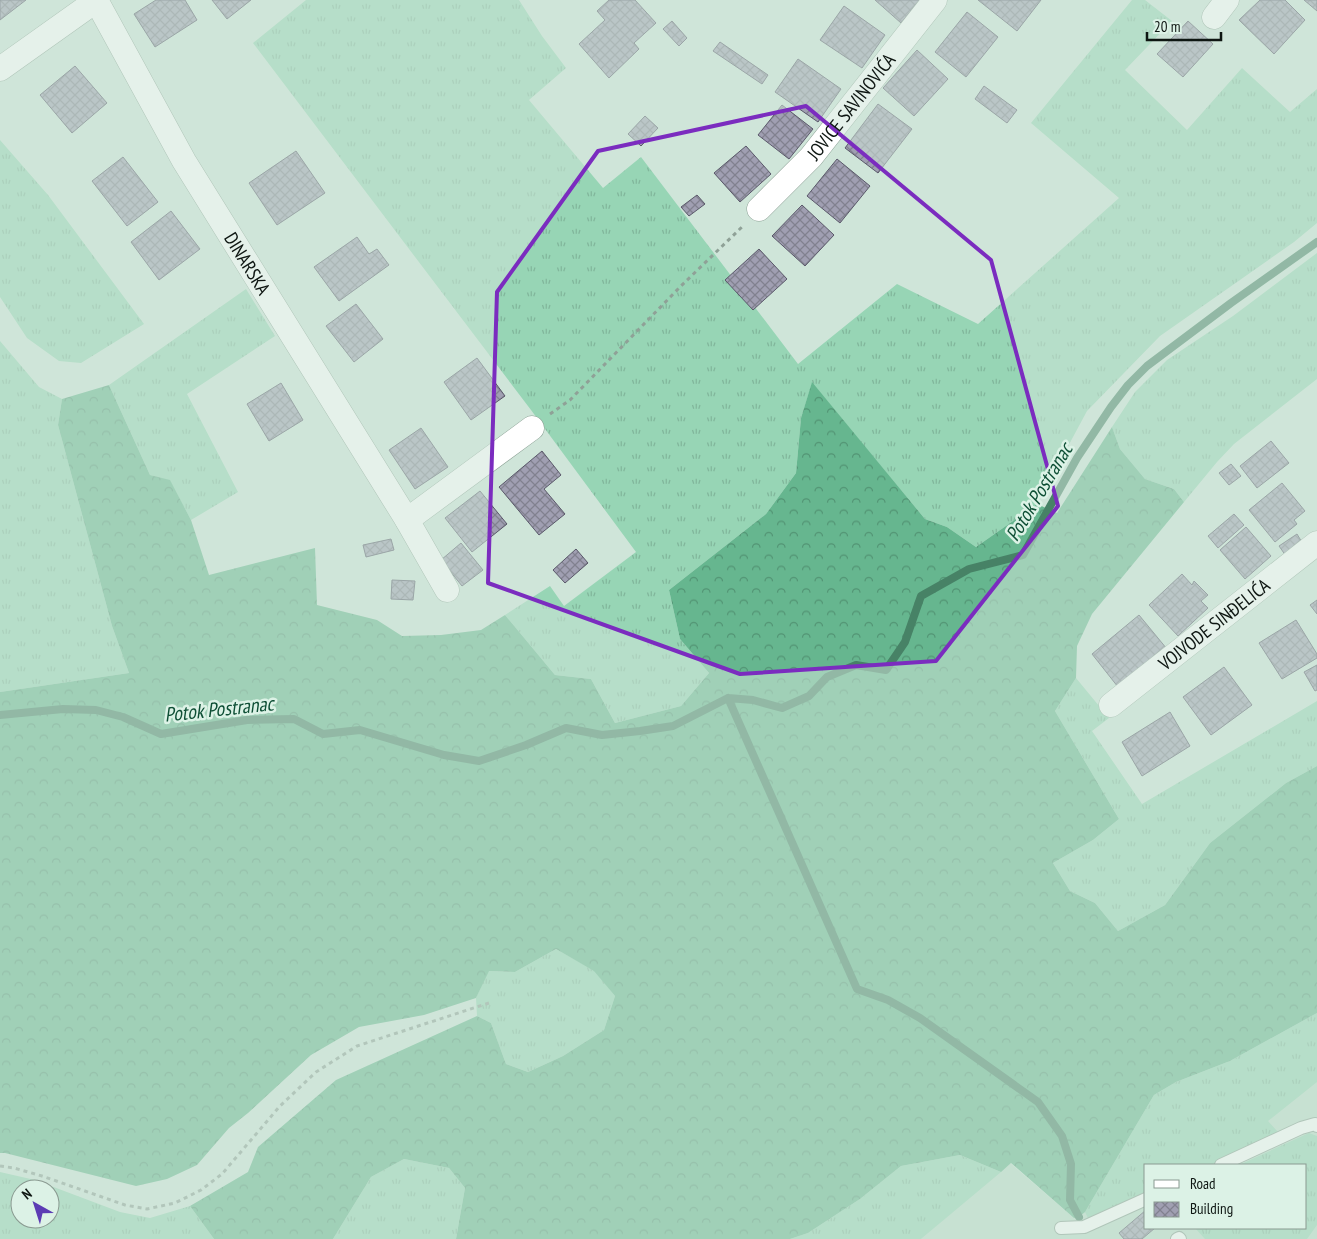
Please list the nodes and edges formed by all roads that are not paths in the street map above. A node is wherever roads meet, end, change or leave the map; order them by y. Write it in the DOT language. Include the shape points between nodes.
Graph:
graph roads {
  1 [pos="96,0"];
  2 [pos="935,0"];
  3 [pos="0,69"];
  4 [pos="759,209"];
  5 [pos="532,428"];
  6 [pos="407,520"];
  7 [pos="1317,544"];
  8 [pos="447,590"];
  9 [pos="1111,705"];
  10 [pos="1317,1126"];
  11 [pos="1223,1164"];
  12 [pos="1144,1200"];
  13 [pos="1061,1228"];
  1 -- 3 [label="street, DINARSKA"];
  1 -- 6 [label="street, DINARSKA" via="184,161"];
  2 -- 4 [label="street, JOVICE SAVINOVIĆA" via="811,157"];
  5 -- 6 [label="street"];
  6 -- 8 [label="street, DINARSKA"];
  7 -- 9 [label="street, VOJVODE SINĐELIĆA"];
  10 -- 11 [label="lane" via="1301,1128"];
  12 -- 13 [label="lane" via="1084,1227"];
}
